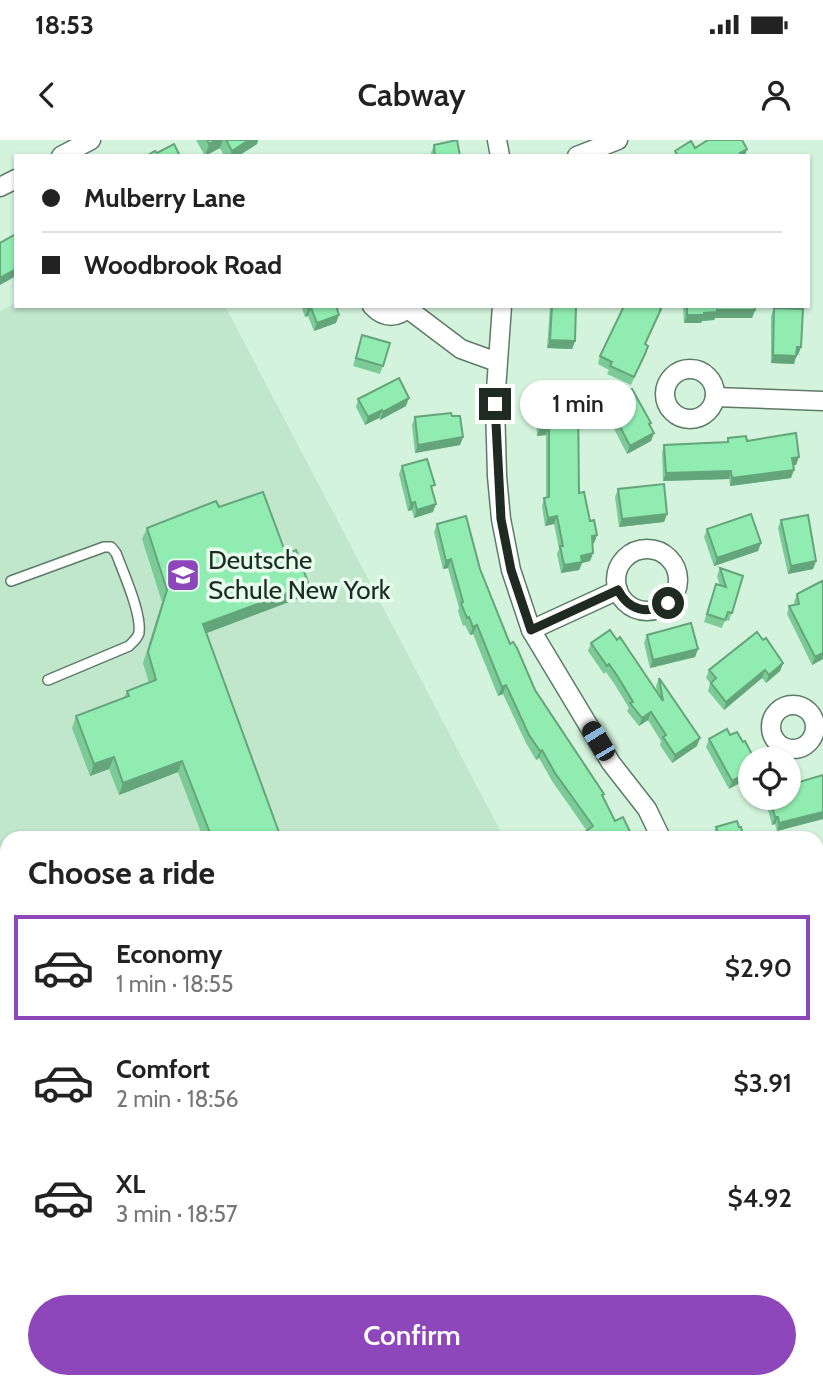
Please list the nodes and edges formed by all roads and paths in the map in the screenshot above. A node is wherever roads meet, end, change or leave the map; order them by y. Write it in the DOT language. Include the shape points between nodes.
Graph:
graph roads {
  1 [pos="91,140"];
  2 [pos="618,140"];
  3 [pos="65,154"];
  4 [pos="582,154"];
  5 [pos="374,308"];
  6 [pos="409,308"];
  7 [pos="502,308"];
  8 [pos="496,362"];
  9 [pos="715,397"];
  10 [pos="823,401"];
  11 [pos="11,581"];
  12 [pos="618,590"];
  13 [pos="531,630"];
  14 [pos="48,680"];
  15 [pos="658,831"];
  1 -- 3 [label="street"];
  2 -- 4 [label="street"];
  5 -- 6 [label="street" via="395,316"];
  6 -- 8 [label="street" via="461,349"];
  7 -- 8 [label="street"];
  8 -- 13 [label="street" via="501,519 511,570"];
  9 -- 10 [label="street"];
  11 -- 14 [label="lane" via="104,547 116,553 139,620 136,640"];
  12 -- 13 [label="street"];
  13 -- 15 [label="street"];
}
